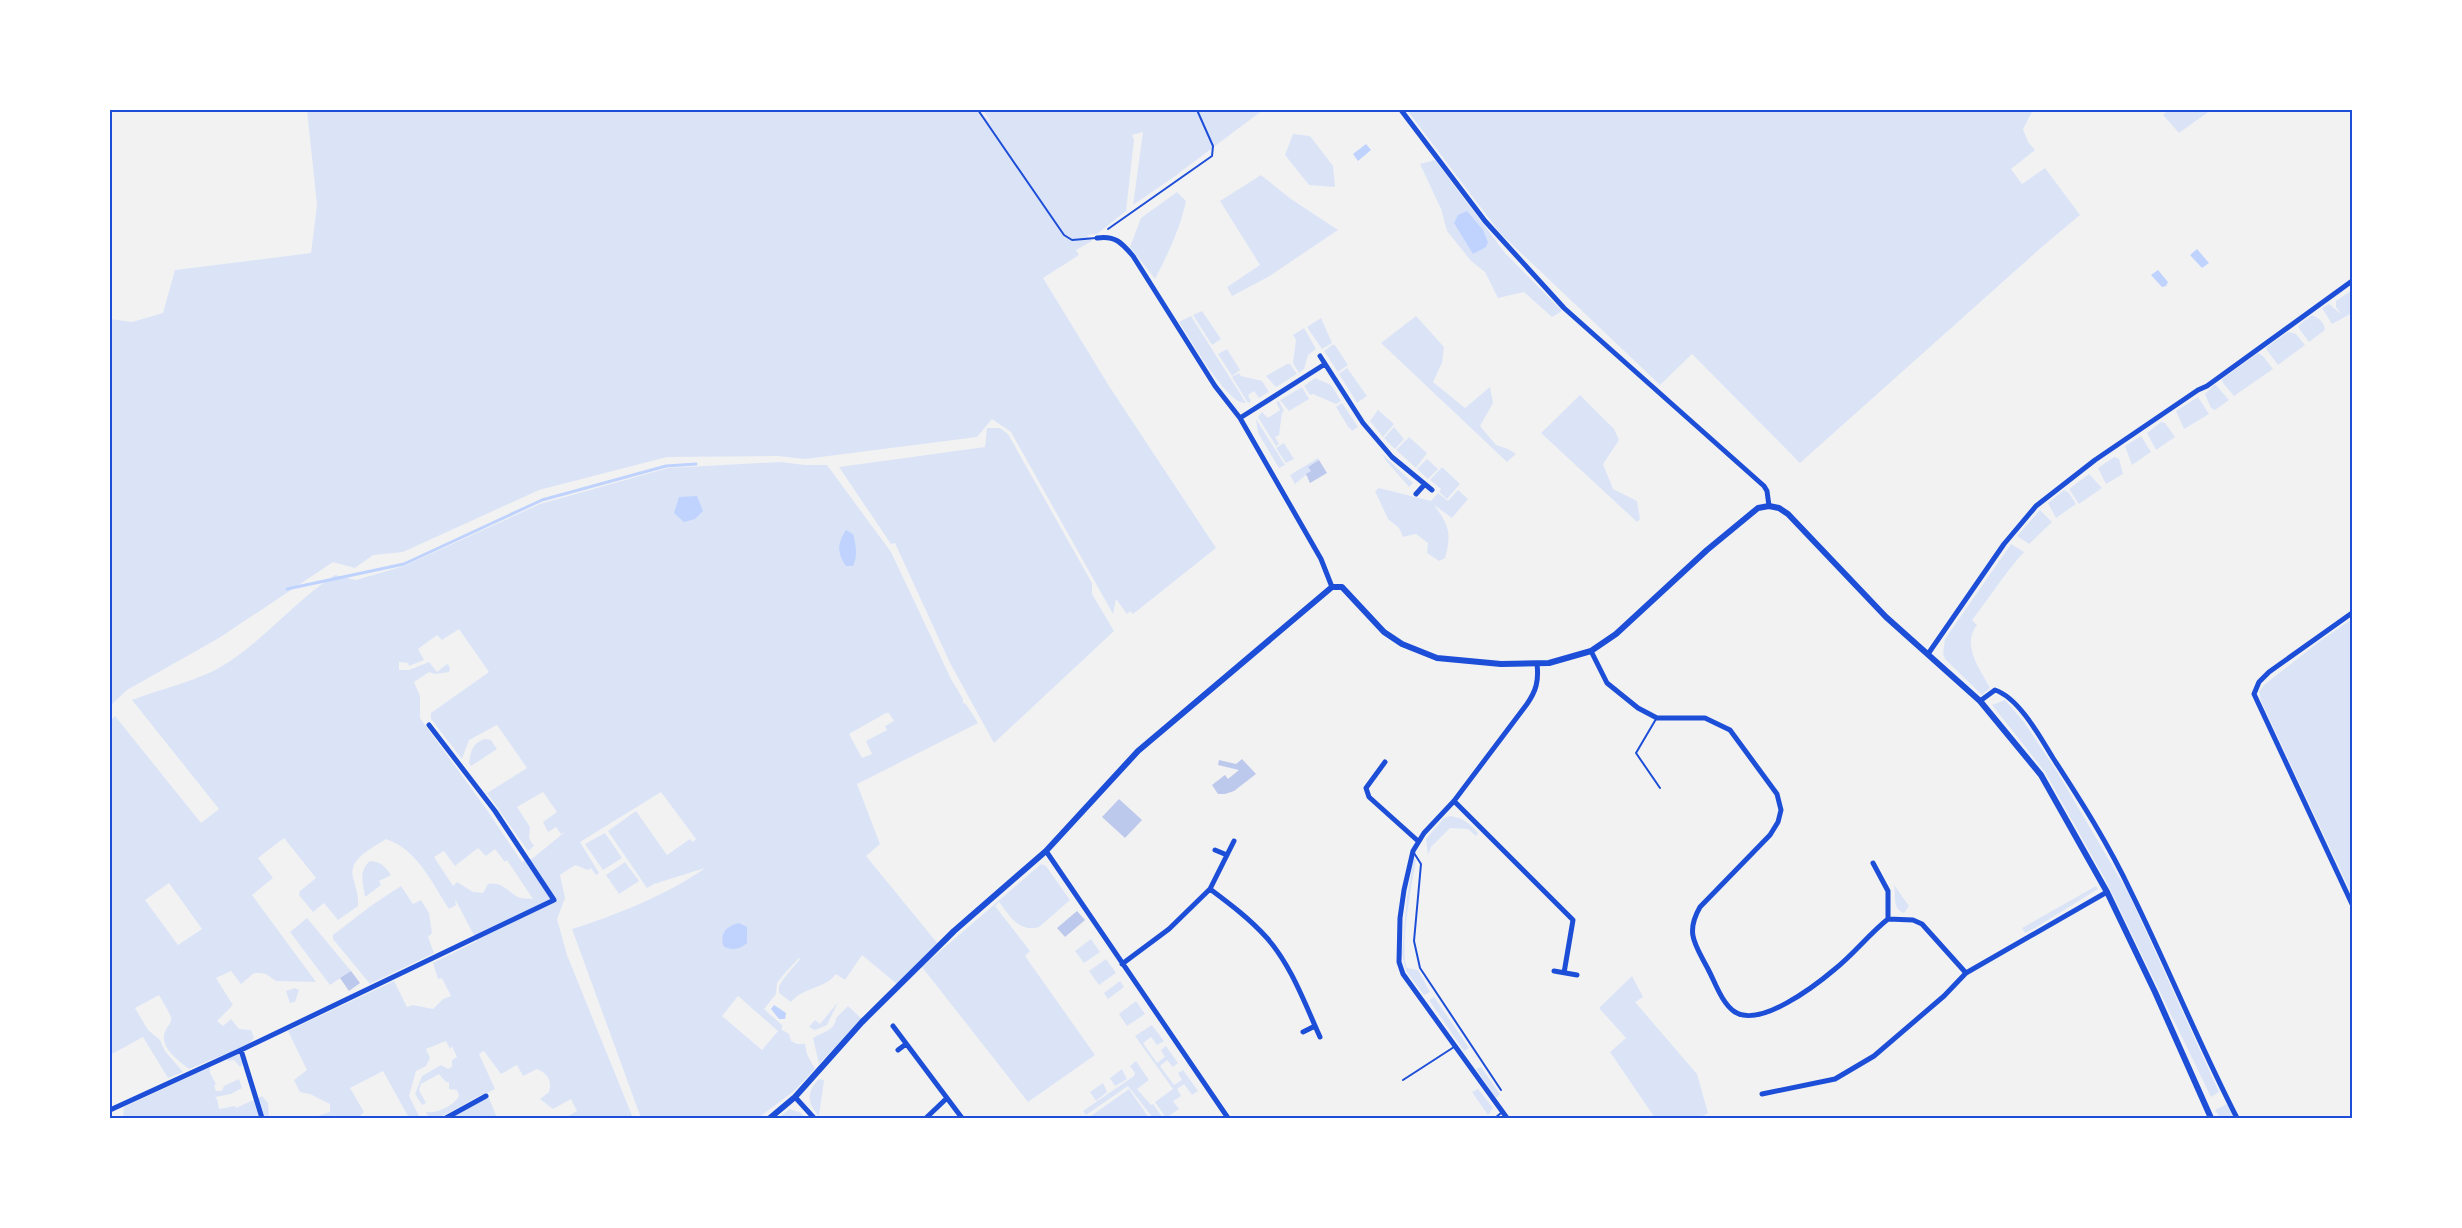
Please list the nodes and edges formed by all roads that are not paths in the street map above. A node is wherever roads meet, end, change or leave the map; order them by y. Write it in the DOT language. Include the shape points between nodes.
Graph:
graph roads {
  1 [pos="978,110"];
  2 [pos="1401,110"];
  3 [pos="1097,238"];
  4 [pos="2352,281"];
  5 [pos="1320,356"];
  6 [pos="1325,364"];
  7 [pos="1240,418"];
  8 [pos="1425,484"];
  9 [pos="1432,490"];
  10 [pos="1416,494"];
  11 [pos="1768,506"];
  12 [pos="1332,587"];
  13 [pos="2352,613"];
  14 [pos="1591,651"];
  15 [pos="1928,654"];
  16 [pos="1537,664"];
  17 [pos="1980,701"];
  18 [pos="1657,718"];
  19 [pos="429,725"];
  20 [pos="1385,762"];
  21 [pos="1660,788"];
  22 [pos="1454,801"];
  23 [pos="1234,841"];
  24 [pos="1418,841"];
  25 [pos="1215,850"];
  26 [pos="1046,851"];
  27 [pos="1413,852"];
  28 [pos="1227,855"];
  29 [pos="1873,863"];
  30 [pos="1210,889"];
  31 [pos="2107,892"];
  32 [pos="2352,904"];
  33 [pos="1888,919"];
  34 [pos="1122,964"];
  35 [pos="1554,971"];
  36 [pos="1564,973"];
  37 [pos="1966,973"];
  38 [pos="1577,975"];
  39 [pos="893,1026"];
  40 [pos="1315,1026"];
  41 [pos="1304,1032"];
  42 [pos="1320,1037"];
  43 [pos="906,1044"];
  44 [pos="1456,1045"];
  45 [pos="241,1050"];
  46 [pos="898,1050"];
  47 [pos="1403,1080"];
  48 [pos="1501,1090"];
  49 [pos="1762,1095"];
  50 [pos="486,1096"];
  51 [pos="795,1097"];
  52 [pos="947,1098"];
  53 [pos="110,1110"];
  54 [pos="1503,1112"];
  55 [pos="262,1119"];
  56 [pos="446,1119"];
  57 [pos="770,1119"];
  58 [pos="814,1119"];
  59 [pos="926,1119"];
  60 [pos="962,1119"];
  61 [pos="1228,1119"];
  62 [pos="1495,1119"];
  63 [pos="1507,1119"];
  64 [pos="2211,1119"];
  65 [pos="2237,1119"];
  1 -- 3 [label="lane" via="1064,235 1072,240"];
  2 -- 11 [label="street" via="1485,221 1527,269 1564,308 1764,486"];
  3 -- 7 [label="street" via="1116,239 1133,256 1215,386"];
  4 -- 15 [label="street" via="2207,386 2095,460 2036,506 2004,544"];
  5 -- 6 [label="street"];
  6 -- 7 [label="street"];
  6 -- 8 [label="street" via="1366,426 1392,457"];
  7 -- 12 [label="street" via="1322,559"];
  8 -- 9 [label="street"];
  8 -- 10 [label="street"];
  11 -- 14 [label="street" via="1752,512 1616,634"];
  11 -- 15 [label="street" via="1788,514 1887,618"];
  12 -- 16 [label="street" via="1342,587 1394,639 1437,658"];
  12 -- 26 [label="street" via="1138,751"];
  13 -- 32 [label="street" via="2269,672 2254,694"];
  14 -- 16 [label="street"];
  14 -- 18 [label="street" via="1607,683"];
  15 -- 17 [label="street"];
  16 -- 22 [label="street" via="1536,691"];
  17 -- 31 [label="street" via="2041,775"];
  17 -- 65 [label="street" via="1995,690 2001,692 2027,717 2088,813 2131,890"];
  18 -- 21 [label="lane" via="1636,753"];
  18 -- 33 [label="street" via="1705,718 1730,730 1777,794 1781,810 1770,835 1692,920 1696,948 1734,1012 1747,1016 1764,1014 1814,986"];
  19 -- 45 [label="street" via="495,811 554,900"];
  20 -- 24 [label="street" via="1366,788 1369,797"];
  22 -- 24 [label="street"];
  22 -- 36 [label="street" via="1573,920"];
  23 -- 28 [label="street"];
  24 -- 27 [label="street"];
  25 -- 28 [label="street"];
  26 -- 34 [label="street"];
  26 -- 51 [label="street" via="948,937"];
  27 -- 44 [label="street" via="1402,899 1400,969"];
  27 -- 48 [label="lane" via="1421,864 1414,941 1420,968"];
  28 -- 30 [label="street"];
  29 -- 33 [label="street" via="1888,891"];
  30 -- 34 [label="street" via="1169,929"];
  30 -- 40 [label="street" via="1239,910 1268,939 1289,971"];
  31 -- 37 [label="street"];
  31 -- 64 [label="street"];
  33 -- 37 [label="street" via="1922,924"];
  34 -- 61 [label="street"];
  35 -- 36 [label="street"];
  36 -- 38 [label="street"];
  37 -- 49 [label="street" via="1874,1056 1835,1079"];
  39 -- 43 [label="street"];
  40 -- 41 [label="street"];
  40 -- 42 [label="street"];
  43 -- 46 [label="street"];
  43 -- 52 [label="street"];
  44 -- 47 [label="lane"];
  44 -- 54 [label="street"];
  45 -- 53 [label="street"];
  45 -- 55 [label="street"];
  50 -- 56 [label="street"];
  51 -- 57 [label="street"];
  51 -- 58 [label="street"];
  52 -- 59 [label="street"];
  52 -- 60 [label="street"];
  54 -- 62 [label="lane"];
  54 -- 63 [label="street"];
}
